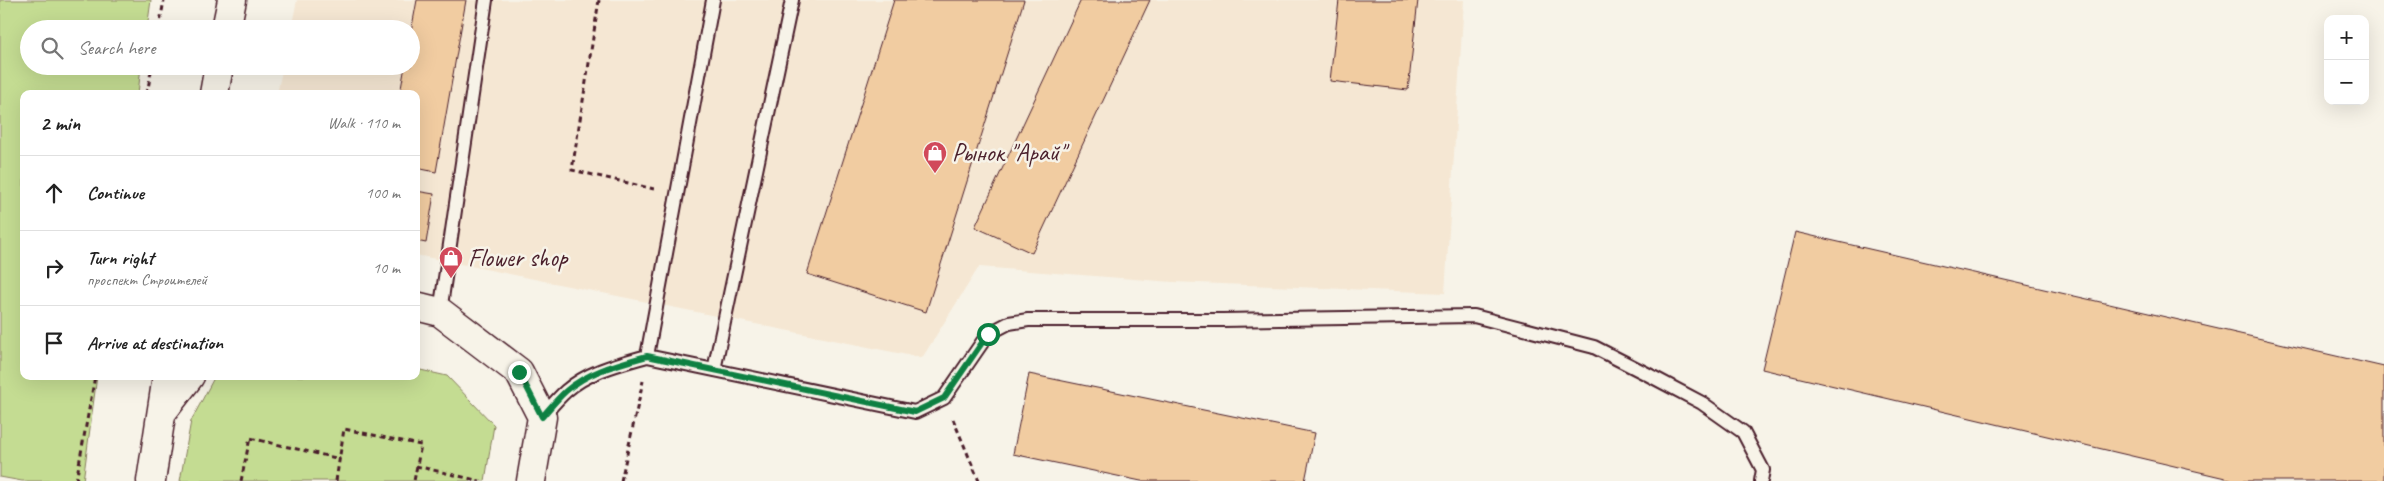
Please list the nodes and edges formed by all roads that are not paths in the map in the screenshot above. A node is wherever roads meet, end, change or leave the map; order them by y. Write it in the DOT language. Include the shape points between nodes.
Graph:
graph roads {
  1 [pos="232,0"];
  2 [pos="486,0"];
  3 [pos="713,0"];
  4 [pos="792,0"];
  5 [pos="228,20"];
  6 [pos="217,75"];
  7 [pos="215,90"];
  8 [pos="428,309"];
  9 [pos="647,356"];
  10 [pos="714,370"];
  11 [pos="166,380"];
  12 [pos="187,380"];
  13 [pos="160,414"];
  14 [pos="542,417"];
  15 [pos="151,481"];
  16 [pos="531,481"];
  17 [pos="1761,481"];
  1 -- 5 [label="main road"];
  2 -- 8 [label="lane"];
  3 -- 9 [label="lane"];
  4 -- 10 [label="lane"];
  6 -- 7 [label="main road"];
  8 -- 14 [label="main road" via="519,372"];
  9 -- 10 [label="lane"];
  9 -- 14 [label="lane" via="604,368 582,380 566,391"];
  10 -- 17 [label="lane" via="915,412 944,398 988,334 1009,323 1028,320 1474,316 1594,347 1702,403 1743,432 1763,470"];
  11 -- 13 [label="main road"];
  12 -- 13 [label="main road"];
  13 -- 15 [label="main road"];
  14 -- 16 [label="main road"];
}
